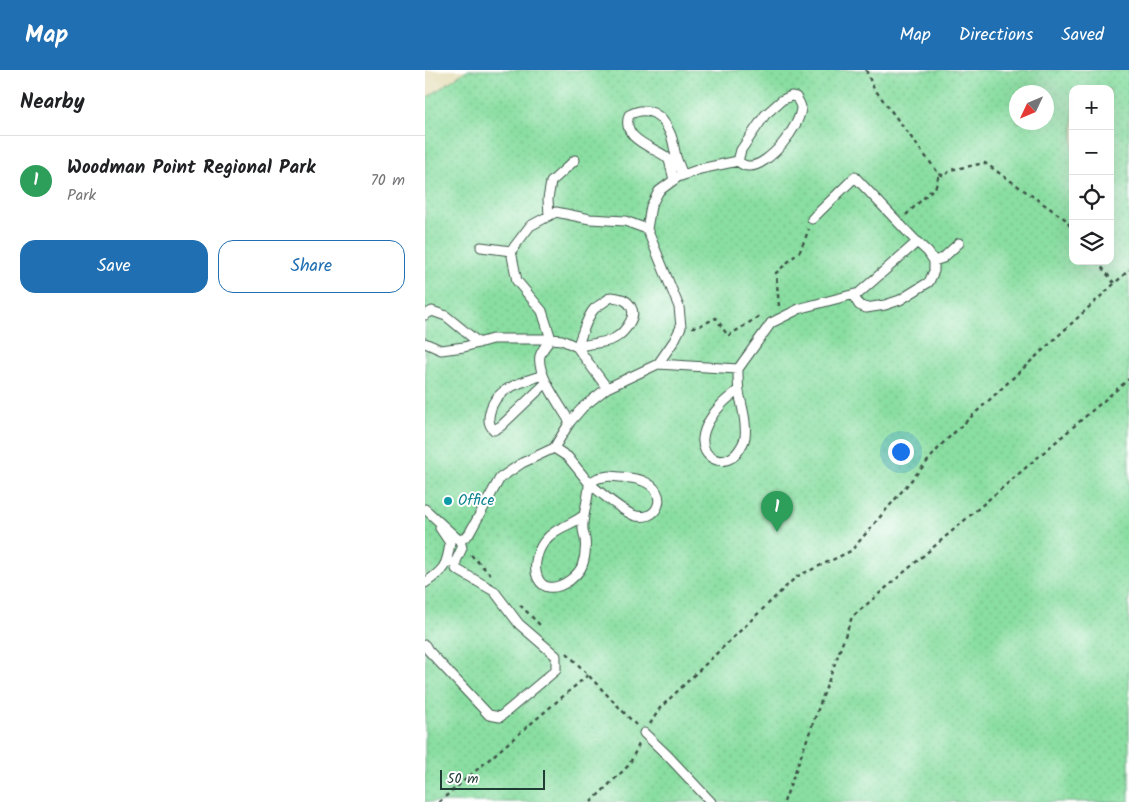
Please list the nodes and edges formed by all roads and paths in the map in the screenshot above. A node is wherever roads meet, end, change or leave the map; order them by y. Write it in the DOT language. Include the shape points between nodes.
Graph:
graph roads {
  1 [pos="866,70"];
  2 [pos="575,160"];
  3 [pos="738,161"];
  4 [pos="939,174"];
  5 [pos="679,177"];
  6 [pos="549,216"];
  7 [pos="813,220"];
  8 [pos="899,222"];
  9 [pos="1069,224"];
  10 [pos="647,229"];
  11 [pos="917,242"];
  12 [pos="959,243"];
  13 [pos="481,247"];
  14 [pos="511,251"];
  15 [pos="934,261"];
  16 [pos="1100,265"];
  17 [pos="1129,270"];
  18 [pos="1114,283"];
  19 [pos="853,295"];
  20 [pos="779,306"];
  21 [pos="772,310"];
  22 [pos="764,314"];
  23 [pos="425,316"];
  24 [pos="781,318"];
  25 [pos="681,327"];
  26 [pos="551,339"];
  27 [pos="425,343"];
  28 [pos="479,343"];
  29 [pos="577,347"];
  30 [pos="658,364"];
  31 [pos="738,368"];
  32 [pos="545,379"];
  33 [pos="1129,379"];
  34 [pos="607,388"];
  35 [pos="739,390"];
  36 [pos="570,422"];
  37 [pos="554,448"];
  38 [pos="589,483"];
  39 [pos="425,509"];
  40 [pos="584,515"];
  41 [pos="433,517"];
  42 [pos="460,541"];
  43 [pos="456,565"];
  44 [pos="444,568"];
  45 [pos="427,579"];
  46 [pos="425,645"];
  47 [pos="588,675"];
  48 [pos="644,733"];
  49 [pos="439,802"];
  50 [pos="591,802"];
  51 [pos="711,802"];
  52 [pos="784,802"];
  1 -- 4 [label="path" via="873,86"];
  2 -- 6 [label="lane" via="551,182"];
  3 -- 3 [label="lane" via="741,150 765,115 782,100 796,97 801,108 799,116 783,143 755,165 747,166"];
  3 -- 5 [label="lane"];
  4 -- 8 [label="path" via="936,186"];
  4 -- 9 [label="path" via="945,176 950,170 985,163"];
  5 -- 5 [label="lane" via="671,134 665,124 656,114 646,110 629,115 628,129 634,137 665,156"];
  5 -- 10 [label="lane" via="659,191 651,206"];
  6 -- 10 [label="lane" via="556,212 590,219 625,221"];
  6 -- 14 [label="lane" via="530,226"];
  7 -- 8 [label="lane" via="855,177"];
  7 -- 20 [label="path" via="800,252 776,273"];
  8 -- 11 [label="lane"];
  10 -- 25 [label="lane" via="679,307"];
  11 -- 15 [label="lane"];
  11 -- 19 [label="lane"];
  12 -- 15 [label="lane" via="943,258"];
  13 -- 14 [label="lane"];
  14 -- 26 [label="lane" via="517,280 542,311"];
  15 -- 19 [label="lane" via="929,282 900,300 866,308 859,305"];
  16 -- 18 [label="path"];
  17 -- 18 [label="path"];
  18 -- 48 [label="path" via="943,443 851,551 796,577 660,708"];
  19 -- 24 [label="lane" via="801,308"];
  20 -- 21 [label="path"];
  20 -- 24 [label="path"];
  22 -- 25 [label="path" via="728,336 716,318 697,327"];
  23 -- 28 [label="lane" via="432,311 446,316"];
  24 -- 31 [label="lane" via="771,323"];
  25 -- 30 [label="lane"];
  26 -- 28 [label="lane" via="492,339"];
  26 -- 29 [label="lane"];
  26 -- 32 [label="lane" via="540,357"];
  27 -- 28 [label="lane" via="441,350"];
  29 -- 29 [label="lane" via="617,338 632,319 633,310 629,303 621,298 611,298 594,309"];
  29 -- 34 [label="lane"];
  30 -- 31 [label="lane"];
  30 -- 34 [label="lane"];
  31 -- 35 [label="lane"];
  32 -- 32 [label="lane" via="501,426 494,430 490,426 492,405 500,393 518,384"];
  32 -- 36 [label="lane"];
  33 -- 52 [label="path" via="852,617"];
  34 -- 36 [label="lane"];
  35 -- 35 [label="lane" via="745,439 732,458 716,461 704,450 705,431 721,404"];
  36 -- 37 [label="lane"];
  37 -- 38 [label="lane" via="568,456"];
  37 -- 42 [label="lane" via="500,478 469,534"];
  38 -- 38 [label="lane" via="634,515 645,516 659,506 659,495 642,480 609,476"];
  38 -- 40 [label="lane"];
  39 -- 41 [label="lane"];
  40 -- 40 [label="lane" via="586,542 582,567 574,577 557,587 543,584 536,576 535,566 544,542 555,530 577,522"];
  41 -- 42 [label="lane"];
  41 -- 44 [label="lane" via="450,542"];
  42 -- 43 [label="lane" via="462,548"];
  43 -- 44 [label="lane"];
  43 -- 46 [label="lane" via="494,591 519,624 556,656 556,670 501,717 489,715"];
  44 -- 45 [label="lane"];
  47 -- 49 [label="path"];
  48 -- 50 [label="path" via="629,765"];
  48 -- 51 [label="lane"];
}
